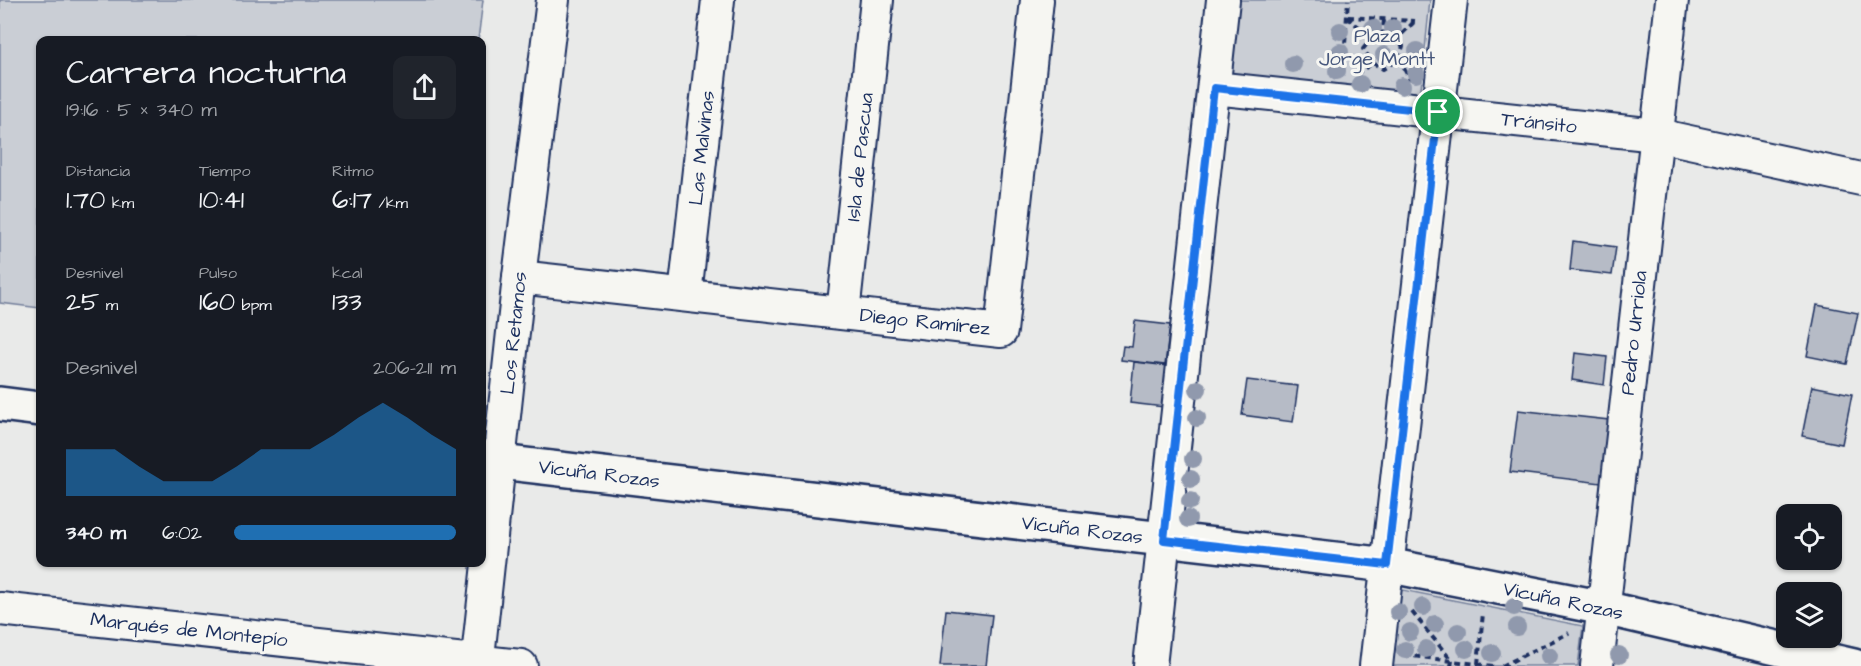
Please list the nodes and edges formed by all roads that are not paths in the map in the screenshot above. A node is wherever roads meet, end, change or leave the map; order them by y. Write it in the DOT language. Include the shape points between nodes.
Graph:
graph roads {
  1 [pos="553,0"];
  2 [pos="718,0"];
  3 [pos="877,0"];
  4 [pos="1037,0"];
  5 [pos="1223,0"];
  6 [pos="1451,0"];
  7 [pos="1671,0"];
  8 [pos="1214,88"];
  9 [pos="1438,112"];
  10 [pos="1657,135"];
  11 [pos="1861,179"];
  12 [pos="519,277"];
  13 [pos="685,295"];
  14 [pos="843,313"];
  15 [pos="0,404"];
  16 [pos="36,408"];
  17 [pos="491,461"];
  18 [pos="486,534"];
  19 [pos="1164,540"];
  20 [pos="1387,565"];
  21 [pos="484,567"];
  22 [pos="1604,608"];
  23 [pos="0,609"];
  24 [pos="1386,660"];
  25 [pos="477,664"];
  26 [pos="521,666"];
  27 [pos="1150,666"];
  28 [pos="1597,666"];
  29 [pos="1854,666"];
  1 -- 12 [label="street, Los Retamos"];
  2 -- 13 [label="street, Las Malvinas"];
  3 -- 14 [label="street, Isla de Pascua"];
  4 -- 14 [label="street, Diego Ramírez" via="1001,331"];
  5 -- 8 [label="street"];
  6 -- 9 [label="street"];
  7 -- 10 [label="street, Pedro Urriola"];
  8 -- 9 [label="street, Tránsito"];
  8 -- 19 [label="street"];
  9 -- 10 [label="street, Tránsito"];
  9 -- 20 [label="street"];
  10 -- 11 [label="street, Tránsito"];
  10 -- 22 [label="street, Pedro Urriola"];
  12 -- 13 [label="street, Diego Ramírez"];
  12 -- 17 [label="street, Los Retamos"];
  13 -- 14 [label="street, Diego Ramírez"];
  15 -- 16 [label="street"];
  17 -- 18 [label="street, Los Retamos"];
  17 -- 19 [label="street, Vicuña Rozas"];
  19 -- 20 [label="street, Vicuña Rozas"];
  19 -- 27 [label="street"];
  20 -- 22 [label="street, Vicuña Rozas"];
  20 -- 24 [label="street"];
  21 -- 25 [label="street, Los Retamos"];
  22 -- 28 [label="street, Pedro Urriola"];
  22 -- 29 [label="street, Vicuña Rozas"];
  23 -- 25 [label="street, Marqués de Montepío"];
  25 -- 26 [label="street, Marqués de Montepío"];
}
